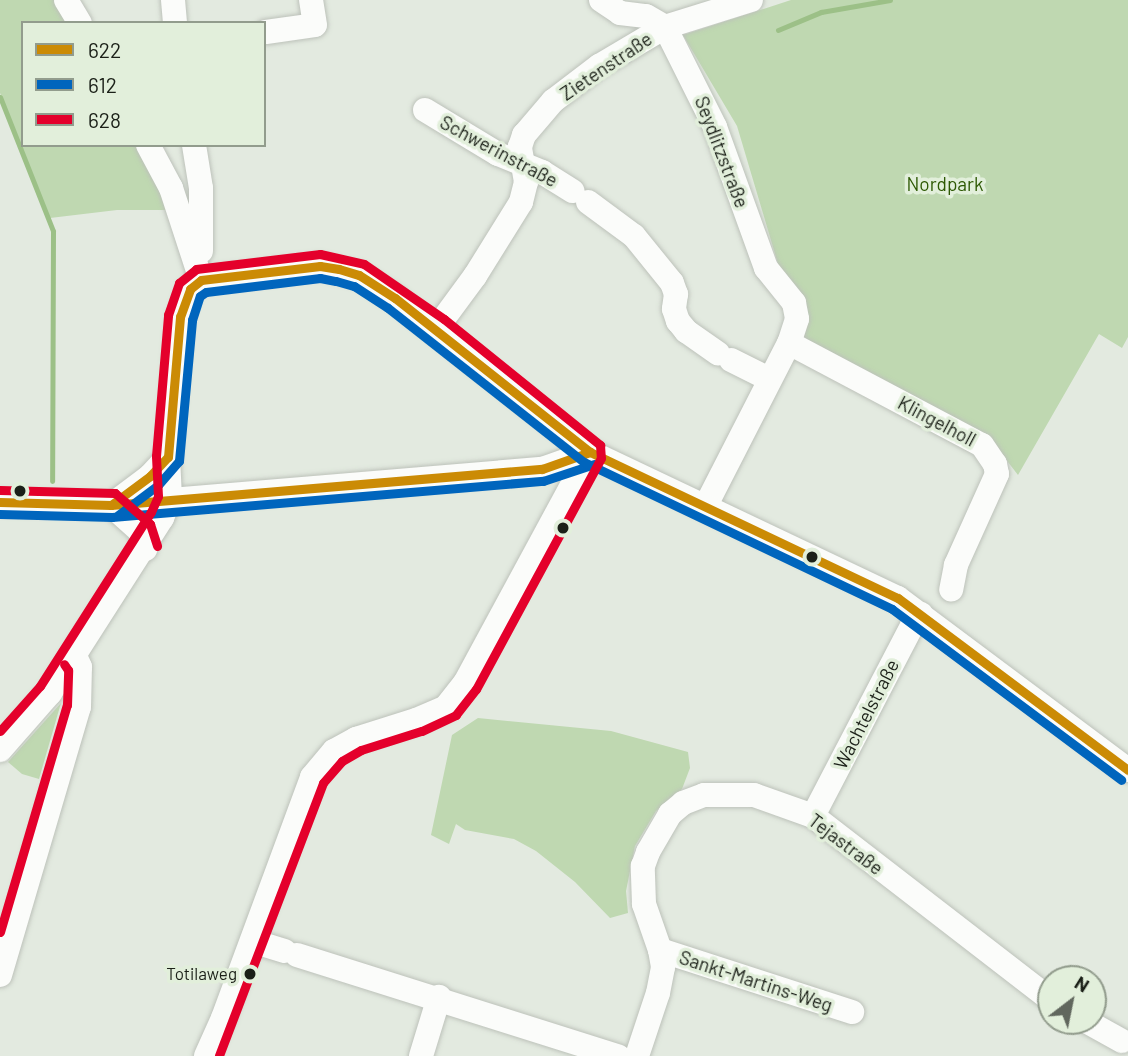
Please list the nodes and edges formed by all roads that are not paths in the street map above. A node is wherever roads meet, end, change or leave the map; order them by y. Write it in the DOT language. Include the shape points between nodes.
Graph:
graph roads {
  1 [pos="66,0"];
  2 [pos="173,0"];
  3 [pos="311,0"];
  4 [pos="601,0"];
  5 [pos="751,0"];
  6 [pos="79,21"];
  7 [pos="175,21"];
  8 [pos="665,27"];
  9 [pos="266,32"];
  10 [pos="425,110"];
  11 [pos="149,147"];
  12 [pos="194,147"];
  13 [pos="522,164"];
  14 [pos="201,280"];
  15 [pos="436,329"];
  16 [pos="789,343"];
  17 [pos="769,379"];
  18 [pos="590,452"];
  19 [pos="168,457"];
  20 [pos="170,498"];
  21 [pos="0,502"];
  22 [pos="111,505"];
  23 [pos="705,507"];
  24 [pos="145,549"];
  25 [pos="938,602"];
  26 [pos="75,656"];
  27 [pos="0,750"];
  28 [pos="1128,770"];
  29 [pos="813,817"];
  30 [pos="252,942"];
  31 [pos="660,950"];
  32 [pos="0,975"];
  33 [pos="1037,989"];
  34 [pos="439,998"];
  35 [pos="852,1012"];
  36 [pos="1107,1034"];
  37 [pos="1122,1044"];
  38 [pos="206,1056"];
  39 [pos="421,1056"];
  40 [pos="618,1056"];
  41 [pos="637,1056"];
  1 -- 6 [label="street"];
  2 -- 7 [label="street"];
  3 -- 9 [label="street" via="315,25"];
  4 -- 8 [label="street" via="620,13 646,16"];
  5 -- 8 [label="street, Zietenstraße"];
  8 -- 13 [label="street, Zietenstraße" via="599,66 553,101 524,135"];
  8 -- 16 [label="street, Seydlitzstraße" via="715,127 766,268 794,303 797,319"];
  10 -- 13 [label="street, Schwerinstraße"];
  11 -- 14 [label="street" via="171,188"];
  12 -- 14 [label="street" via="201,188"];
  13 -- 15 [label="street, Zietenstraße" via="526,182 521,202"];
  13 -- 17 [label="street, Schwerinstraße" via="580,196 634,236 672,283 674,309 686,331"];
  14 -- 15 [label="street" via="320,266 339,269 359,275"];
  14 -- 19 [label="street" via="190,289 180,317"];
  15 -- 18 [label="street"];
  16 -- 17 [label="street, Seydlitzstraße"];
  16 -- 25 [label="street, Klingelholl" via="982,445 995,464 997,474"];
  17 -- 23 [label="street, Seydlitzstraße"];
  18 -- 20 [label="street" via="542,469"];
  18 -- 23 [label="street"];
  18 -- 30 [label="street" via="465,683 446,707 356,739 334,751 312,777"];
  19 -- 20 [label="street"];
  19 -- 22 [label="street"];
  20 -- 22 [label="street"];
  20 -- 24 [label="street"];
  21 -- 22 [label="street"];
  22 -- 24 [label="street" via="140,531"];
  23 -- 25 [label="street" via="796,548"];
  24 -- 26 [label="street"];
  25 -- 28 [label="street"];
  25 -- 29 [label="street, Wachtelstraße" via="912,626"];
  26 -- 27 [label="street" via="50,693"];
  26 -- 32 [label="street" via="80,667 79,707"];
  29 -- 31 [label="street, Tejastraße" via="754,795 734,793 704,795 670,814 648,852 642,884"];
  29 -- 33 [label="street, Tejastraße"];
  30 -- 34 [label="street"];
  30 -- 38 [label="street"];
  31 -- 35 [label="street, Sankt-Martins-Weg"];
  31 -- 41 [label="street, Tejastraße" via="663,967 658,993"];
  34 -- 39 [label="street"];
  34 -- 40 [label="street"];
  36 -- 37 [label="street"];
}
